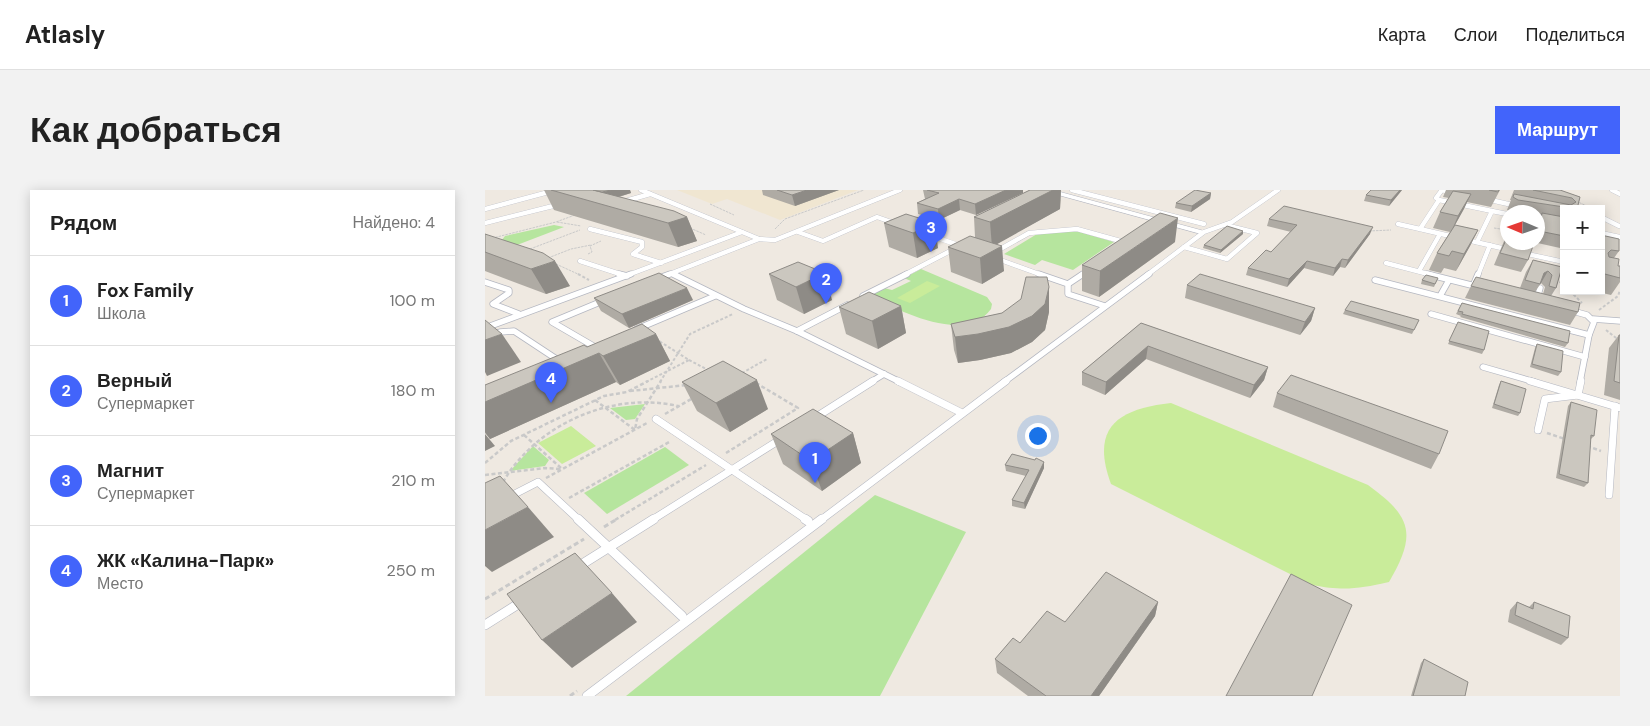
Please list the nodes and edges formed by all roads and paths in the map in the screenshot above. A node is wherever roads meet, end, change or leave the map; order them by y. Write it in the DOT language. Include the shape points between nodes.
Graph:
graph roads {
  1 [pos="556,190"];
  2 [pos="641,190"];
  3 [pos="864,190"];
  4 [pos="900,190"];
  5 [pos="1044,190"];
  6 [pos="1072,190"];
  7 [pos="1278,190"];
  8 [pos="1441,190"];
  9 [pos="1611,190"];
  10 [pos="650,194"];
  11 [pos="1461,194"];
  12 [pos="1620,194"];
  13 [pos="1479,198"];
  14 [pos="1439,200"];
  15 [pos="1577,201"];
  16 [pos="569,202"];
  17 [pos="619,203"];
  18 [pos="710,204"];
  19 [pos="1513,205"];
  20 [pos="1585,205"];
  21 [pos="485,209"];
  22 [pos="1492,211"];
  23 [pos="1500,213"];
  24 [pos="577,214"];
  25 [pos="734,215"];
  26 [pos="1605,219"];
  27 [pos="556,222"];
  28 [pos="485,223"];
  29 [pos="1605,223"];
  30 [pos="1398,224"];
  31 [pos="1225,225"];
  32 [pos="683,226"];
  33 [pos="904,226"];
  34 [pos="1485,226"];
  35 [pos="1619,226"];
  36 [pos="1204,228"];
  37 [pos="590,229"];
  38 [pos="1361,229"];
  39 [pos="1420,229"];
  40 [pos="1500,229"];
  41 [pos="1390,230"];
  42 [pos="742,232"];
  43 [pos="798,232"];
  44 [pos="922,233"];
  45 [pos="1440,234"];
  46 [pos="1605,234"];
  47 [pos="615,235"];
  48 [pos="1620,237"];
  49 [pos="757,238"];
  50 [pos="486,239"];
  51 [pos="719,241"];
  52 [pos="495,242"];
  53 [pos="1477,242"];
  54 [pos="592,244"];
  55 [pos="1490,245"];
  56 [pos="961,246"];
  57 [pos="1184,247"];
  58 [pos="968,248"];
  59 [pos="531,249"];
  60 [pos="1547,250"];
  61 [pos="1116,251"];
  62 [pos="1545,258"];
  63 [pos="581,259"];
  64 [pos="1560,261"];
  65 [pos="569,262"];
  66 [pos="661,263"];
  67 [pos="1386,263"];
  68 [pos="561,266"];
  69 [pos="1092,268"];
  70 [pos="1419,271"];
  71 [pos="1541,271"];
  72 [pos="672,273"];
  73 [pos="627,276"];
  74 [pos="653,280"];
  75 [pos="1375,280"];
  76 [pos="1449,280"];
  77 [pos="1560,281"];
  78 [pos="485,282"];
  79 [pos="1068,284"];
  80 [pos="1473,286"];
  81 [pos="598,287"];
  82 [pos="1482,288"];
  83 [pos="1540,288"];
  84 [pos="1620,290"];
  85 [pos="715,296"];
  86 [pos="1440,296"];
  87 [pos="607,299"];
  88 [pos="1527,300"];
  89 [pos="1536,302"];
  90 [pos="1545,304"];
  91 [pos="1105,306"];
  92 [pos="1561,308"];
  93 [pos="744,309"];
  94 [pos="519,314"];
  95 [pos="1431,314"];
  96 [pos="1593,316"];
  97 [pos="1620,321"];
  98 [pos="698,326"];
  99 [pos="485,328"];
  100 [pos="639,328"];
  101 [pos="702,328"];
  102 [pos="797,331"];
  103 [pos="630,332"];
  104 [pos="1589,335"];
  105 [pos="485,338"];
  106 [pos="603,344"];
  107 [pos="595,347"];
  108 [pos="586,351"];
  109 [pos="678,353"];
  110 [pos="1585,357"];
  111 [pos="570,358"];
  112 [pos="767,359"];
  113 [pos="561,362"];
  114 [pos="553,365"];
  115 [pos="1483,367"];
  116 [pos="667,371"];
  117 [pos="884,374"];
  118 [pos="735,376"];
  119 [pos="751,381"];
  120 [pos="688,385"];
  121 [pos="657,387"];
  122 [pos="627,392"];
  123 [pos="1578,395"];
  124 [pos="595,400"];
  125 [pos="648,402"];
  126 [pos="679,406"];
  127 [pos="1617,407"];
  128 [pos="605,408"];
  129 [pos="962,413"];
  130 [pos="656,419"];
  131 [pos="807,422"];
  132 [pos="1538,430"];
  133 [pos="791,433"];
  134 [pos="524,435"];
  135 [pos="681,435"];
  136 [pos="1566,439"];
  137 [pos="534,444"];
  138 [pos="1584,446"];
  139 [pos="1612,455"];
  140 [pos="716,458"];
  141 [pos="485,463"];
  142 [pos="733,469"];
  143 [pos="507,473"];
  144 [pos="485,475"];
  145 [pos="1609,495"];
  146 [pos="500,502"];
  147 [pos="561,503"];
  148 [pos="808,521"];
  149 [pos="594,533"];
  150 [pos="609,547"];
  151 [pos="568,573"];
  152 [pos="485,599"];
  153 [pos="527,599"];
  154 [pos="682,616"];
  155 [pos="485,625"];
  156 [pos="587,696"];
  1 -- 21 [label="lane"];
  2 -- 10 [label="lane"];
  3 -- 49 [label="path" via="785,219 776,229"];
  4 -- 43 [label="lane"];
  5 -- 36 [label="street"];
  6 -- 36 [label="lane"];
  7 -- 31 [label="lane"];
  8 -- 11 [label="lane"];
  8 -- 14 [label="lane" via="1436,198"];
  9 -- 12 [label="lane"];
  10 -- 17 [label="lane"];
  10 -- 42 [label="lane"];
  13 -- 19 [label="lane"];
  14 -- 22 [label="lane"];
  14 -- 39 [label="lane"];
  15 -- 20 [label="path"];
  16 -- 28 [label="lane"];
  18 -- 25 [label="path"];
  22 -- 23 [label="lane"];
  22 -- 34 [label="lane"];
  24 -- 27 [label="path"];
  26 -- 35 [label="lane"];
  27 -- 50 [label="path"];
  27 -- 59 [label="path" via="587,227"];
  29 -- 35 [label="lane"];
  30 -- 39 [label="lane"];
  31 -- 36 [label="lane" via="1216,231"];
  31 -- 57 [label="lane" via="1257,233 1225,260"];
  32 -- 51 [label="path"];
  33 -- 43 [label="lane" via="877,218 823,241"];
  34 -- 40 [label="path"];
  34 -- 53 [label="lane"];
  36 -- 57 [label="lane"];
  37 -- 47 [label="lane"];
  38 -- 41 [label="path"];
  39 -- 45 [label="lane"];
  42 -- 49 [label="lane"];
  42 -- 51 [label="lane"];
  43 -- 49 [label="lane" via="775,240"];
  44 -- 56 [label="lane"];
  45 -- 53 [label="lane"];
  45 -- 70 [label="lane"];
  46 -- 48 [label="lane"];
  47 -- 54 [label="path"];
  47 -- 66 [label="lane" via="643,242 633,254"];
  49 -- 72 [label="lane"];
  50 -- 52 [label="path"];
  51 -- 66 [label="lane"];
  53 -- 55 [label="lane"];
  54 -- 63 [label="path" via="592,252"];
  54 -- 68 [label="path" via="543,260"];
  55 -- 62 [label="lane"];
  55 -- 80 [label="lane"];
  56 -- 58 [label="lane"];
  56 -- 102 [label="lane"];
  57 -- 91 [label="lane"];
  60 -- 62 [label="lane"];
  61 -- 79 [label="lane" via="1124,246 1124,242 1077,229 1029,233 989,256"];
  62 -- 64 [label="lane"];
  62 -- 71 [label="lane"];
  63 -- 73 [label="lane"];
  65 -- 68 [label="path"];
  66 -- 73 [label="lane"];
  67 -- 70 [label="lane"];
  68 -- 81 [label="path"];
  69 -- 79 [label="lane"];
  70 -- 76 [label="lane"];
  71 -- 77 [label="path"];
  72 -- 74 [label="lane"];
  72 -- 85 [label="lane"];
  73 -- 81 [label="lane"];
  75 -- 86 [label="lane"];
  76 -- 80 [label="lane"];
  76 -- 86 [label="lane"];
  78 -- 94 [label="lane" via="509,290 493,304"];
  79 -- 91 [label="lane" via="1068,294"];
  80 -- 82 [label="lane"];
  81 -- 94 [label="lane"];
  83 -- 89 [label="lane"];
  84 -- 96 [label="path" via="1618,296"];
  85 -- 93 [label="lane"];
  85 -- 100 [label="lane"];
  86 -- 104 [label="lane"];
  87 -- 107 [label="lane" via="552,322"];
  88 -- 89 [label="lane"];
  89 -- 90 [label="lane"];
  91 -- 129 [label="lane"];
  92 -- 96 [label="lane"];
  93 -- 101 [label="path"];
  93 -- 102 [label="lane"];
  94 -- 99 [label="lane"];
  95 -- 110 [label="lane"];
  96 -- 97 [label="lane"];
  96 -- 104 [label="lane"];
  98 -- 101 [label="path"];
  100 -- 103 [label="lane"];
  100 -- 109 [label="path"];
  101 -- 109 [label="path" via="690,334"];
  102 -- 117 [label="lane"];
  104 -- 110 [label="lane"];
  105 -- 113 [label="lane" via="499,332 514,331"];
  106 -- 107 [label="lane"];
  107 -- 108 [label="lane"];
  109 -- 116 [label="path"];
  109 -- 116 [label="path" via="689,360"];
  110 -- 123 [label="lane"];
  111 -- 113 [label="lane"];
  112 -- 118 [label="path"];
  113 -- 114 [label="lane"];
  115 -- 123 [label="lane"];
  116 -- 121 [label="path"];
  116 -- 122 [label="path"];
  117 -- 129 [label="lane"];
  117 -- 131 [label="lane"];
  119 -- 140 [label="path" via="798,408"];
  120 -- 121 [label="path"];
  121 -- 122 [label="path"];
  121 -- 125 [label="path"];
  122 -- 124 [label="path"];
  123 -- 127 [label="lane"];
  123 -- 132 [label="lane" via="1545,398"];
  124 -- 128 [label="path"];
  124 -- 134 [label="path"];
  125 -- 126 [label="path"];
  125 -- 128 [label="path" via="627,402"];
  125 -- 128 [label="path" via="637,419 635,430"];
  127 -- 139 [label="lane"];
  128 -- 137 [label="path" via="558,428"];
  129 -- 156 [label="lane"];
  130 -- 135 [label="lane"];
  132 -- 136 [label="path"];
  133 -- 142 [label="lane"];
  134 -- 137 [label="path"];
  134 -- 141 [label="path" via="511,441"];
  135 -- 140 [label="lane"];
  135 -- 147 [label="path"];
  137 -- 143 [label="path"];
  137 -- 143 [label="path" via="563,469"];
  138 -- 139 [label="path"];
  139 -- 145 [label="lane"];
  140 -- 142 [label="lane"];
  140 -- 149 [label="path"];
  142 -- 148 [label="lane"];
  142 -- 150 [label="lane"];
  143 -- 144 [label="path"];
  143 -- 146 [label="path" via="501,487"];
  146 -- 147 [label="lane" via="538,482"];
  147 -- 149 [label="lane"];
  149 -- 150 [label="lane"];
  149 -- 152 [label="path"];
  150 -- 151 [label="lane"];
  150 -- 154 [label="lane"];
  153 -- 155 [label="lane"];
}
